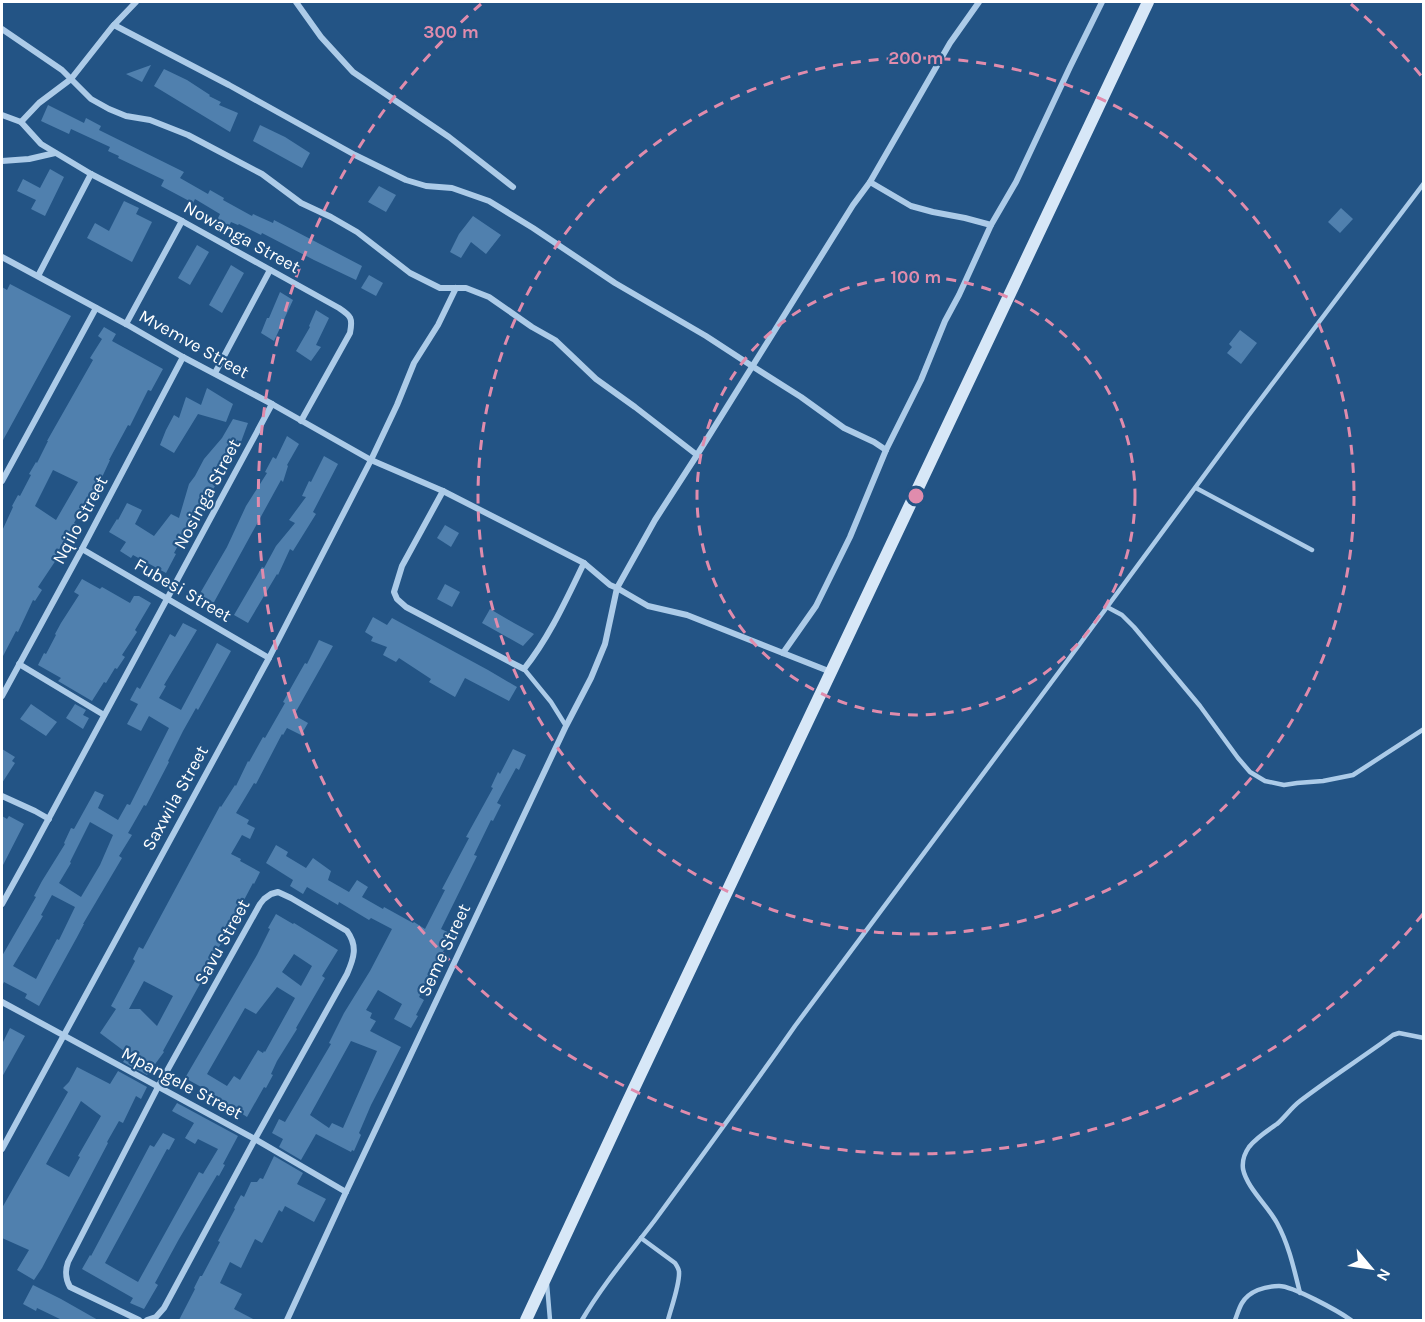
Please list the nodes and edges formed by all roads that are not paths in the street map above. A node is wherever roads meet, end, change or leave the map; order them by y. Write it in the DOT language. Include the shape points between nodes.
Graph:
graph roads {
  1 [pos="136,2"];
  2 [pos="296,2"];
  3 [pos="979,2"];
  4 [pos="1102,2"];
  5 [pos="1148,2"];
  6 [pos="114,25"];
  7 [pos="2,29"];
  8 [pos="71,79"];
  9 [pos="2,115"];
  10 [pos="21,122"];
  11 [pos="55,153"];
  12 [pos="2,161"];
  13 [pos="91,174"];
  14 [pos="870,182"];
  15 [pos="1424,183"];
  16 [pos="513,187"];
  17 [pos="182,221"];
  18 [pos="992,225"];
  19 [pos="3,260"];
  20 [pos="270,270"];
  21 [pos="38,276"];
  22 [pos="456,288"];
  23 [pos="96,308"];
  24 [pos="126,324"];
  25 [pos="183,357"];
  26 [pos="752,366"];
  27 [pos="215,373"];
  28 [pos="272,404"];
  29 [pos="301,421"];
  30 [pos="886,450"];
  31 [pos="697,455"];
  32 [pos="371,460"];
  33 [pos="2,481"];
  34 [pos="1196,489"];
  35 [pos="443,491"];
  36 [pos="82,549"];
  37 [pos="1312,550"];
  38 [pos="584,563"];
  39 [pos="617,588"];
  40 [pos="168,598"];
  41 [pos="1107,607"];
  42 [pos="783,653"];
  43 [pos="269,658"];
  44 [pos="19,663"];
  45 [pos="524,669"];
  46 [pos="832,672"];
  47 [pos="2,696"];
  48 [pos="104,716"];
  49 [pos="566,726"];
  50 [pos="1424,729"];
  51 [pos="2,796"];
  52 [pos="49,819"];
  53 [pos="2,904"];
  54 [pos="2,1002"];
  55 [pos="63,1036"];
  56 [pos="1424,1038"];
  57 [pos="158,1087"];
  58 [pos="255,1139"];
  59 [pos="2,1149"];
  60 [pos="346,1192"];
  61 [pos="640,1238"];
  62 [pos="546,1276"];
  63 [pos="1300,1293"];
  64 [pos="139,1320"];
  65 [pos="147,1320"];
  66 [pos="287,1320"];
  67 [pos="526,1320"];
  68 [pos="550,1320"];
  69 [pos="582,1320"];
  70 [pos="668,1320"];
  71 [pos="1235,1320"];
  72 [pos="1351,1320"];
  1 -- 6 [label="street"];
  2 -- 16 [label="street" via="353,72"];
  3 -- 14 [label="street, Seme Street" via="950,43"];
  4 -- 18 [label="street"];
  5 -- 46 [label="main road"];
  6 -- 8 [label="street"];
  6 -- 26 [label="street" via="406,180 452,188 489,201"];
  7 -- 8 [label="street"];
  8 -- 10 [label="street"];
  8 -- 22 [label="street" via="91,99 109,109 188,135 262,174 301,203 357,232 411,273 440,288"];
  9 -- 10 [label="street"];
  10 -- 11 [label="street, Nowanga Street" via="40,144"];
  11 -- 12 [label="street"];
  11 -- 13 [label="street, Nowanga Street"];
  13 -- 17 [label="street, Nowanga Street"];
  13 -- 21 [label="street"];
  14 -- 18 [label="street" via="911,206"];
  14 -- 26 [label="street, Seme Street"];
  15 -- 34 [label="lane"];
  17 -- 20 [label="street, Nowanga Street"];
  17 -- 24 [label="street"];
  18 -- 30 [label="street"];
  19 -- 21 [label="street, Mvemve Street"];
  20 -- 27 [label="street"];
  20 -- 29 [label="street, Nowanga Street" via="339,308 351,319 350,333"];
  21 -- 23 [label="street, Mvemve Street"];
  22 -- 31 [label="street" via="489,297 555,340 596,380"];
  22 -- 32 [label="street, Saxwila Street" via="414,363"];
  23 -- 24 [label="street, Mvemve Street"];
  23 -- 33 [label="street"];
  24 -- 25 [label="street, Mvemve Street"];
  25 -- 27 [label="street, Mvemve Street"];
  25 -- 36 [label="street, Nqilo Street"];
  26 -- 30 [label="street" via="844,428"];
  26 -- 31 [label="street, Seme Street"];
  27 -- 28 [label="street, Mvemve Street"];
  28 -- 29 [label="street, Mvemve Street"];
  28 -- 40 [label="street, Nosinga Street"];
  29 -- 32 [label="street, Mvemve Street"];
  30 -- 42 [label="street" via="816,606"];
  31 -- 39 [label="street, Seme Street"];
  32 -- 35 [label="street"];
  32 -- 43 [label="street, Saxwila Street"];
  34 -- 37 [label="lane"];
  34 -- 41 [label="lane"];
  35 -- 38 [label="street"];
  35 -- 45 [label="street" via="402,566 394,592 397,599"];
  36 -- 40 [label="street, Fubesi Street"];
  36 -- 44 [label="street, Nqilo Street"];
  38 -- 39 [label="street"];
  38 -- 45 [label="street" via="551,630"];
  39 -- 42 [label="street" via="648,606 687,615"];
  39 -- 49 [label="street, Seme Street" via="605,644"];
  40 -- 43 [label="street, Fubesi Street"];
  40 -- 48 [label="street, Nosinga Street"];
  41 -- 50 [label="lane" via="1134,627 1238,758 1265,782 1323,782 1353,775"];
  41 -- 61 [label="lane"];
  42 -- 46 [label="street"];
  43 -- 55 [label="street, Saxwila Street"];
  44 -- 47 [label="street, Nqilo Street"];
  44 -- 48 [label="street"];
  45 -- 49 [label="lane"];
  46 -- 62 [label="main road"];
  48 -- 52 [label="street, Nosinga Street"];
  49 -- 60 [label="street, Seme Street"];
  51 -- 52 [label="street"];
  52 -- 53 [label="street, Nosinga Street"];
  54 -- 55 [label="street, Mpangele Street"];
  55 -- 57 [label="street, Mpangele Street"];
  55 -- 59 [label="street, Saxwila Street"];
  56 -- 63 [label="lane" via="1394,1035 1298,1102 1244,1155 1247,1179 1281,1230"];
  57 -- 58 [label="street, Mpangele Street"];
  57 -- 58 [label="street, Savu Street" via="260,904 278,892 291,898 347,931 354,960"];
  57 -- 64 [label="street, Savu Street" via="66,1270 70,1287"];
  58 -- 60 [label="street, Mpangele Street"];
  58 -- 65 [label="street, Savu Street" via="164,1308"];
  60 -- 66 [label="street, Seme Street"];
  61 -- 69 [label="lane"];
  61 -- 70 [label="lane" via="678,1268"];
  62 -- 67 [label="main road"];
  62 -- 68 [label="lane"];
  63 -- 71 [label="lane" via="1279,1286 1259,1289 1241,1303"];
  63 -- 72 [label="lane"];
}
